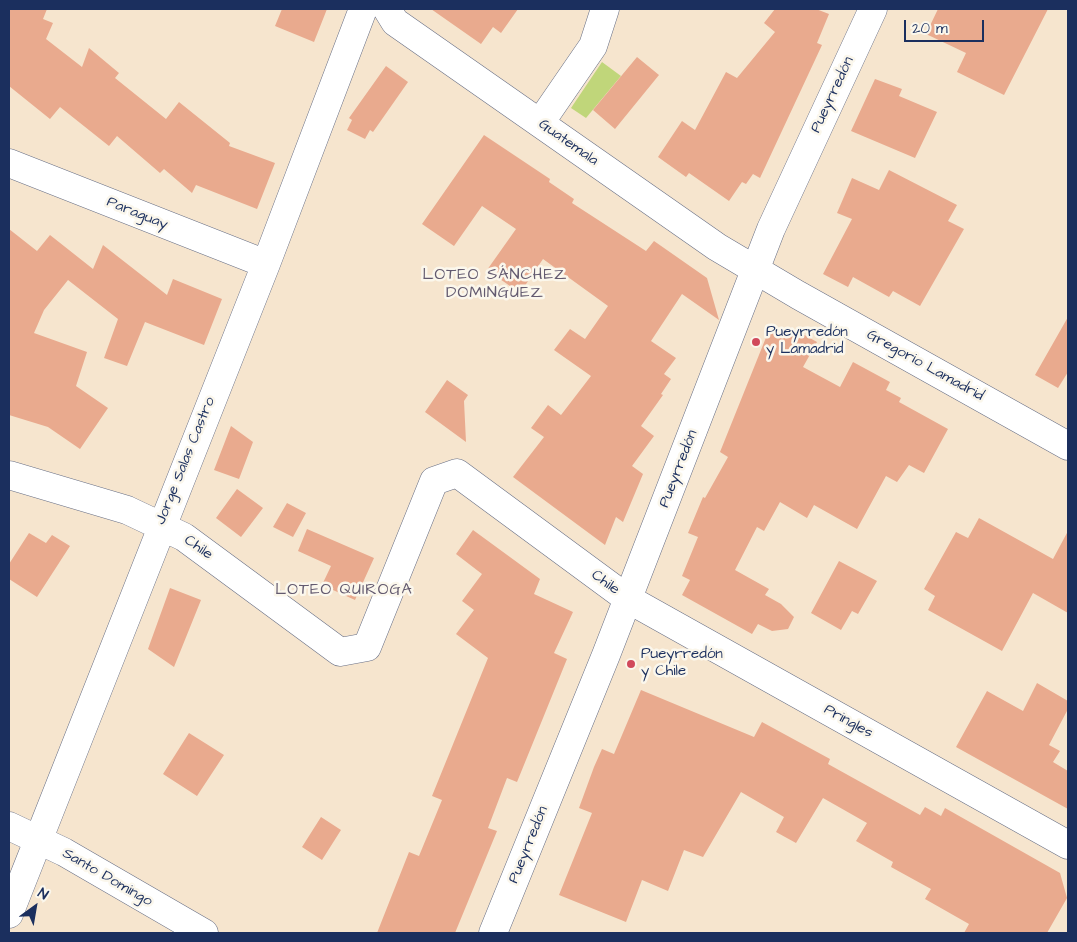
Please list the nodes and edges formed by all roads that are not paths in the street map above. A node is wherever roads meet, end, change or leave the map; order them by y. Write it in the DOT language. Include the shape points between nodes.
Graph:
graph roads {
  1 [pos="363,9"];
  2 [pos="386,9"];
  3 [pos="605,9"];
  4 [pos="873,9"];
  5 [pos="540,123"];
  6 [pos="9,163"];
  7 [pos="266,264"];
  8 [pos="755,270"];
  9 [pos="1068,446"];
  10 [pos="9,475"];
  11 [pos="160,526"];
  12 [pos="628,599"];
  13 [pos="9,826"];
  14 [pos="38,840"];
  15 [pos="1068,845"];
  16 [pos="9,914"];
  17 [pos="204,933"];
  18 [pos="493,933"];
  1 -- 7 [label="street, Jorge Salas Castro"];
  2 -- 5 [label="street, Guatemala" via="395,22"];
  3 -- 5 [label="street" via="593,46"];
  4 -- 8 [label="street, Pueyrredón"];
  5 -- 8 [label="street, Guatemala"];
  6 -- 7 [label="street, Paraguay"];
  7 -- 11 [label="street, Jorge Salas Castro"];
  8 -- 9 [label="street, Gregorio Lamadrid"];
  8 -- 12 [label="street, Pueyrredón"];
  10 -- 11 [label="street, Chile" via="127,510"];
  11 -- 12 [label="street, Chile" via="184,537 340,652 367,647 434,481 457,473"];
  11 -- 14 [label="street, Jorge Salas Castro"];
  12 -- 15 [label="street, Pringles"];
  12 -- 18 [label="street, Pueyrredón"];
  13 -- 14 [label="street, Santo Domingo"];
  14 -- 16 [label="street, Jorge Salas Castro"];
  14 -- 17 [label="street, Santo Domingo"];
}
